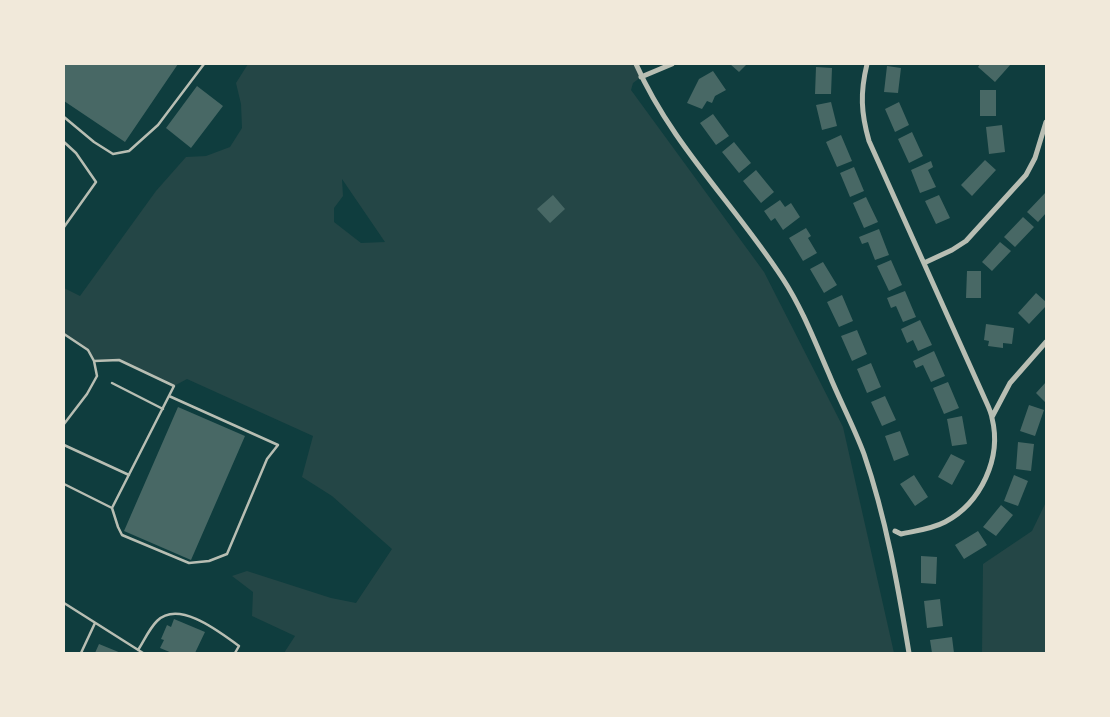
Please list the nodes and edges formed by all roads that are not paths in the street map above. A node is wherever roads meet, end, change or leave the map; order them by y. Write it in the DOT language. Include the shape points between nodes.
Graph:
graph roads {
  1 [pos="204,64"];
  2 [pos="636,64"];
  3 [pos="672,64"];
  4 [pos="867,64"];
  5 [pos="642,77"];
  6 [pos="64,117"];
  7 [pos="1046,122"];
  8 [pos="64,142"];
  9 [pos="64,227"];
  10 [pos="924,263"];
  11 [pos="64,334"];
  12 [pos="1046,342"];
  13 [pos="94,361"];
  14 [pos="112,383"];
  15 [pos="169,396"];
  16 [pos="163,409"];
  17 [pos="992,417"];
  18 [pos="64,424"];
  19 [pos="64,445"];
  20 [pos="129,475"];
  21 [pos="64,484"];
  22 [pos="112,508"];
  23 [pos="895,531"];
  24 [pos="64,603"];
  25 [pos="95,623"];
  26 [pos="138,650"];
  27 [pos="82,653"];
  28 [pos="143,653"];
  29 [pos="235,653"];
  30 [pos="909,653"];
  1 -- 6 [label="lane" via="158,126 129,151 113,154"];
  2 -- 5 [label="street"];
  3 -- 5 [label="street"];
  4 -- 10 [label="street" via="862,117 869,141"];
  5 -- 30 [label="street" via="662,115 765,252 804,317 864,456 886,536"];
  7 -- 10 [label="street" via="1036,158 1026,175 966,241"];
  8 -- 9 [label="lane" via="96,182"];
  10 -- 17 [label="street"];
  11 -- 13 [label="lane" via="88,350"];
  12 -- 17 [label="street" via="1010,383"];
  13 -- 15 [label="lane" via="118,360 174,386"];
  13 -- 18 [label="lane" via="97,376 88,394"];
  14 -- 16 [label="lane"];
  15 -- 16 [label="lane"];
  15 -- 22 [label="lane" via="278,445 267,460 227,554 209,562 190,563 122,535"];
  16 -- 20 [label="lane"];
  17 -- 23 [label="street" via="993,458 984,484 972,500 938,525 901,534"];
  19 -- 20 [label="lane"];
  20 -- 22 [label="lane"];
  21 -- 22 [label="lane"];
  24 -- 25 [label="lane"];
  25 -- 26 [label="lane"];
  25 -- 27 [label="lane"];
  26 -- 28 [label="lane"];
  26 -- 29 [label="lane" via="157,621 166,614 180,614 210,625 239,646"];
}
